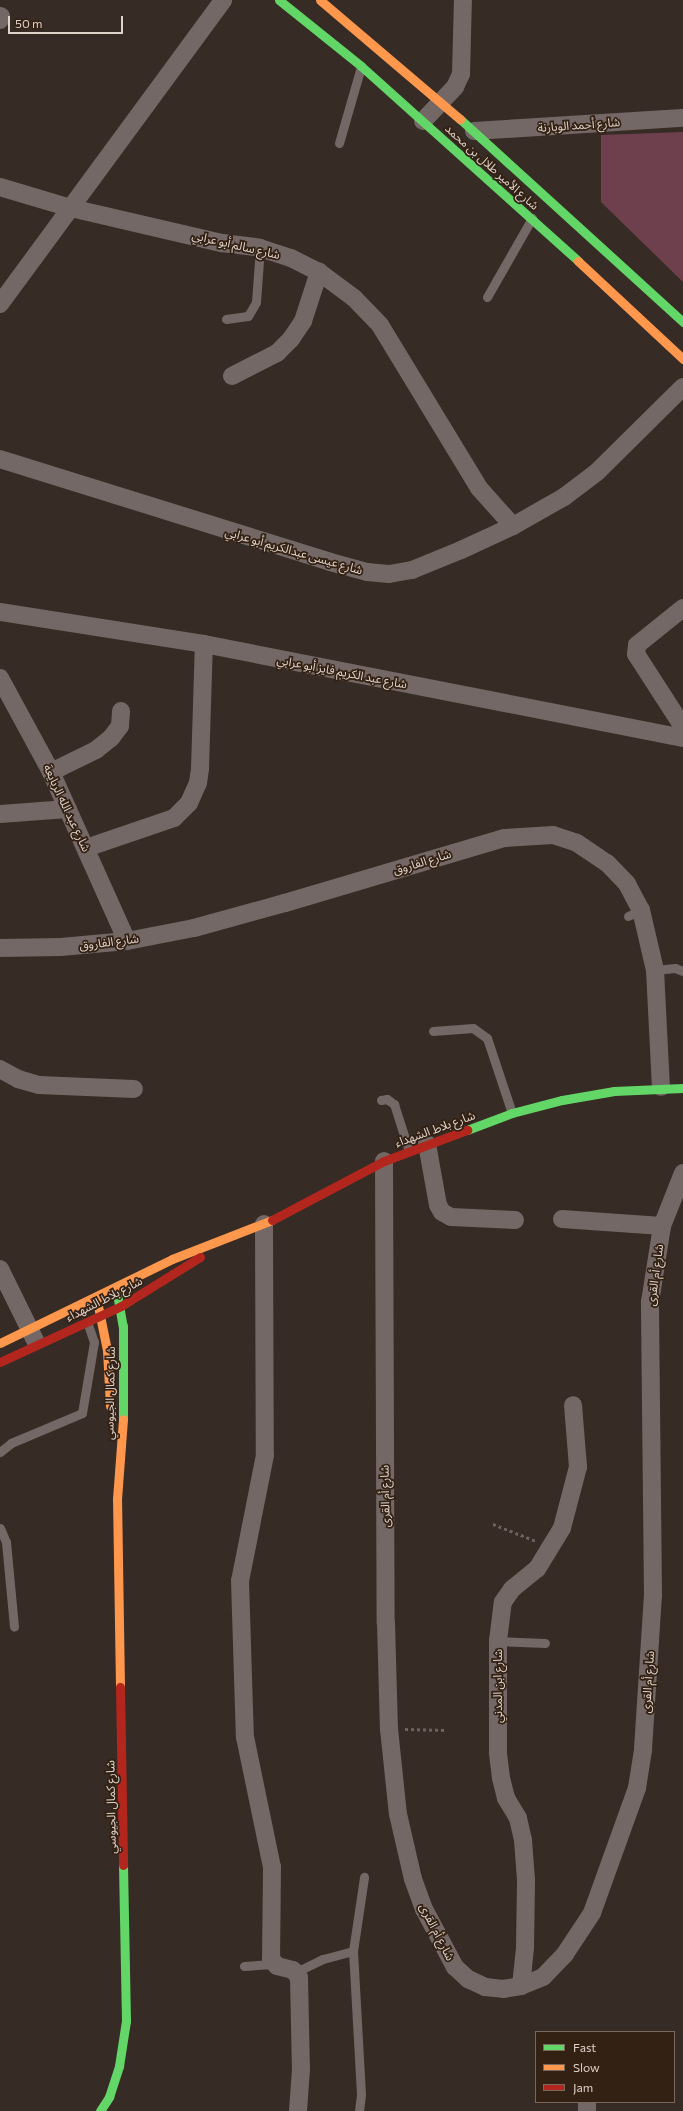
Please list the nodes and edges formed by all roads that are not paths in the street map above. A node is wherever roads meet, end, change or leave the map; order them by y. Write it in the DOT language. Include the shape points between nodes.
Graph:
graph roads {
  1 [pos="223,0"];
  2 [pos="280,0"];
  3 [pos="320,0"];
  4 [pos="463,0"];
  5 [pos="361,66"];
  6 [pos="442,103"];
  7 [pos="683,118"];
  8 [pos="422,121"];
  9 [pos="474,131"];
  10 [pos="338,143"];
  11 [pos="0,187"];
  12 [pos="71,208"];
  13 [pos="532,218"];
  14 [pos="260,248"];
  15 [pos="319,272"];
  16 [pos="487,297"];
  17 [pos="0,304"];
  18 [pos="226,319"];
  19 [pos="683,322"];
  20 [pos="683,359"];
  21 [pos="232,376"];
  22 [pos="683,387"];
  23 [pos="0,461"];
  24 [pos="513,526"];
  25 [pos="683,608"];
  26 [pos="0,612"];
  27 [pos="204,644"];
  28 [pos="0,678"];
  29 [pos="121,711"];
  30 [pos="683,727"];
  31 [pos="683,738"];
  32 [pos="51,772"];
  33 [pos="68,809"];
  34 [pos="0,814"];
  35 [pos="86,848"];
  36 [pos="127,941"];
  37 [pos="0,948"];
  38 [pos="655,970"];
  39 [pos="683,971"];
  40 [pos="433,1031"];
  41 [pos="0,1069"];
  42 [pos="661,1087"];
  43 [pos="683,1088"];
  44 [pos="134,1089"];
  45 [pos="381,1100"];
  46 [pos="512,1113"];
  47 [pos="427,1144"];
  48 [pos="409,1151"];
  49 [pos="384,1161"];
  50 [pos="683,1173"];
  51 [pos="562,1219"];
  52 [pos="515,1220"];
  53 [pos="264,1224"];
  54 [pos="662,1226"];
  55 [pos="211,1246"];
  56 [pos="0,1270"];
  57 [pos="116,1288"];
  58 [pos="96,1297"];
  59 [pos="121,1306"];
  60 [pos="101,1315"];
  61 [pos="87,1322"];
  62 [pos="33,1336"];
  63 [pos="0,1343"];
  64 [pos="0,1362"];
  65 [pos="573,1405"];
  66 [pos="110,1414"];
  67 [pos="111,1437"];
  68 [pos="0,1452"];
  69 [pos="117,1499"];
  70 [pos="0,1528"];
  71 [pos="14,1627"];
  72 [pos="498,1641"];
  73 [pos="545,1643"];
  74 [pos="364,1877"];
  75 [pos="353,1951"];
  76 [pos="274,1964"];
  77 [pos="244,1966"];
  78 [pos="296,1972"];
  79 [pos="521,1986"];
  80 [pos="100,2111"];
  81 [pos="298,2111"];
  82 [pos="359,2111"];
  1 -- 12 [label="street"];
  2 -- 5 [label="street, شارع الأمير طلال بن محمد"];
  3 -- 6 [label="street, شارع الأمير طلال بن محمد"];
  4 -- 6 [label="street" via="461,74 455,87"];
  5 -- 8 [label="street, شارع الأمير طلال بن محمد"];
  5 -- 10 [label="lane"];
  6 -- 8 [label="street"];
  6 -- 9 [label="street, شارع الأمير طلال بن محمد"];
  7 -- 9 [label="street, شارع أحمد الوبارنة"];
  8 -- 13 [label="street, شارع الأمير طلال بن محمد"];
  9 -- 19 [label="street, شارع الأمير طلال بن محمد"];
  11 -- 12 [label="street, شارع سالم أبو عرابي"];
  12 -- 14 [label="street, شارع سالم أبو عرابي" via="222,243"];
  12 -- 17 [label="street"];
  13 -- 16 [label="lane"];
  13 -- 20 [label="street, شارع الأمير طلال بن محمد"];
  14 -- 15 [label="street, شارع سالم أبو عرابي" via="291,258"];
  14 -- 18 [label="lane" via="256,302 248,316"];
  15 -- 21 [label="street" via="303,320 291,339 277,353"];
  15 -- 24 [label="street, شارع سالم أبو عرابي" via="354,298 380,325 479,488"];
  22 -- 24 [label="street, شارع عيسى عبدالكريم أبو عرابي" via="597,472 564,497"];
  23 -- 24 [label="street, شارع عيسى عبدالكريم أبو عرابي" via="367,572 388,574 412,570"];
  25 -- 30 [label="street" via="637,645 636,654"];
  26 -- 27 [label="street, شارع عبد الكريم فايز أبو عرابي"];
  27 -- 31 [label="street, شارع عبد الكريم فايز أبو عرابي"];
  27 -- 35 [label="street" via="200,768 198,782 189,804 174,818"];
  28 -- 32 [label="street, شارع عبد الله الربايعة"];
  29 -- 32 [label="street" via="120,726 111,738 96,750"];
  32 -- 33 [label="street, شارع عبد الله الربايعة"];
  33 -- 34 [label="street"];
  33 -- 35 [label="street, شارع عبد الله الربايعة"];
  35 -- 36 [label="street, شارع عبد الله الربايعة"];
  36 -- 37 [label="street, شارع الفاروق" via="61,947"];
  36 -- 38 [label="street, شارع الفاروق" via="194,928 505,838 553,835 577,843 607,863 627,884 634,913"];
  38 -- 39 [label="lane" via="674,968"];
  38 -- 42 [label="street, شارع الفاروق"];
  40 -- 46 [label="lane" via="473,1028 487,1038"];
  41 -- 44 [label="street" via="18,1079 39,1085"];
  42 -- 43 [label="street, شارع بلاط الشهداء"];
  42 -- 46 [label="street, شارع بلاط الشهداء" via="614,1091 562,1100"];
  45 -- 48 [label="lane" via="387,1099 394,1104"];
  46 -- 47 [label="street, شارع بلاط الشهداء"];
  47 -- 48 [label="street, شارع بلاط الشهداء"];
  47 -- 52 [label="street" via="438,1205 442,1212 451,1217"];
  48 -- 49 [label="street, شارع بلاط الشهداء"];
  49 -- 53 [label="street, شارع بلاط الشهداء"];
  49 -- 79 [label="street, شارع أم القرى" via="384,1456 389,1729 395,1791 405,1847 424,1909 454,1967 468,1979 485,1987 503,1989"];
  50 -- 54 [label="street, شارع أم القرى"];
  51 -- 54 [label="street"];
  53 -- 55 [label="street, شارع بلاط الشهداء"];
  53 -- 76 [label="street" via="265,1455 240,1581 240,1593 246,1749 272,1867 271,1956"];
  54 -- 79 [label="street, شارع أم القرى" via="650,1302 654,1490 653,1596 643,1749 636,1788 592,1913 557,1965 543,1977"];
  55 -- 57 [label="street, شارع بلاط الشهداء" via="172,1259"];
  55 -- 59 [label="street, شارع بلاط الشهداء" via="199,1259 181,1271"];
  56 -- 62 [label="street"];
  57 -- 58 [label="street, شارع بلاط الشهداء"];
  57 -- 59 [label="street, شارع كمال الجيوسي"];
  58 -- 60 [label="street, شارع كمال الجيوسي"];
  58 -- 62 [label="street, شارع بلاط الشهداء"];
  59 -- 60 [label="street, شارع بلاط الشهداء"];
  59 -- 69 [label="street, شارع كمال الجيوسي" via="123,1433"];
  60 -- 61 [label="street, شارع بلاط الشهداء"];
  60 -- 66 [label="street, شارع كمال الجيوسي" via="107,1350"];
  61 -- 62 [label="street, شارع بلاط الشهداء"];
  61 -- 68 [label="lane" via="94,1342 82,1413 12,1443"];
  62 -- 63 [label="street, شارع بلاط الشهداء"];
  62 -- 64 [label="street, شارع بلاط الشهداء"];
  65 -- 72 [label="street, شارع ابن المدني" via="578,1467 562,1528 537,1569 512,1589 503,1602"];
  67 -- 69 [label="street, شارع كمال الجيوسي"];
  69 -- 80 [label="street, شارع كمال الجيوسي" via="126,2021 119,2066 109,2097"];
  70 -- 71 [label="lane" via="6,1542"];
  72 -- 73 [label="lane"];
  72 -- 79 [label="street, شارع ابن المدني" via="498,1752 501,1778 506,1798 518,1818 523,1840 526,1880 525,1947"];
  74 -- 75 [label="lane"];
  75 -- 78 [label="lane" via="323,1959"];
  75 -- 82 [label="lane" via="361,2094"];
  76 -- 77 [label="lane"];
  76 -- 78 [label="street"];
  78 -- 81 [label="street" via="299,1980 301,2069"];
}
